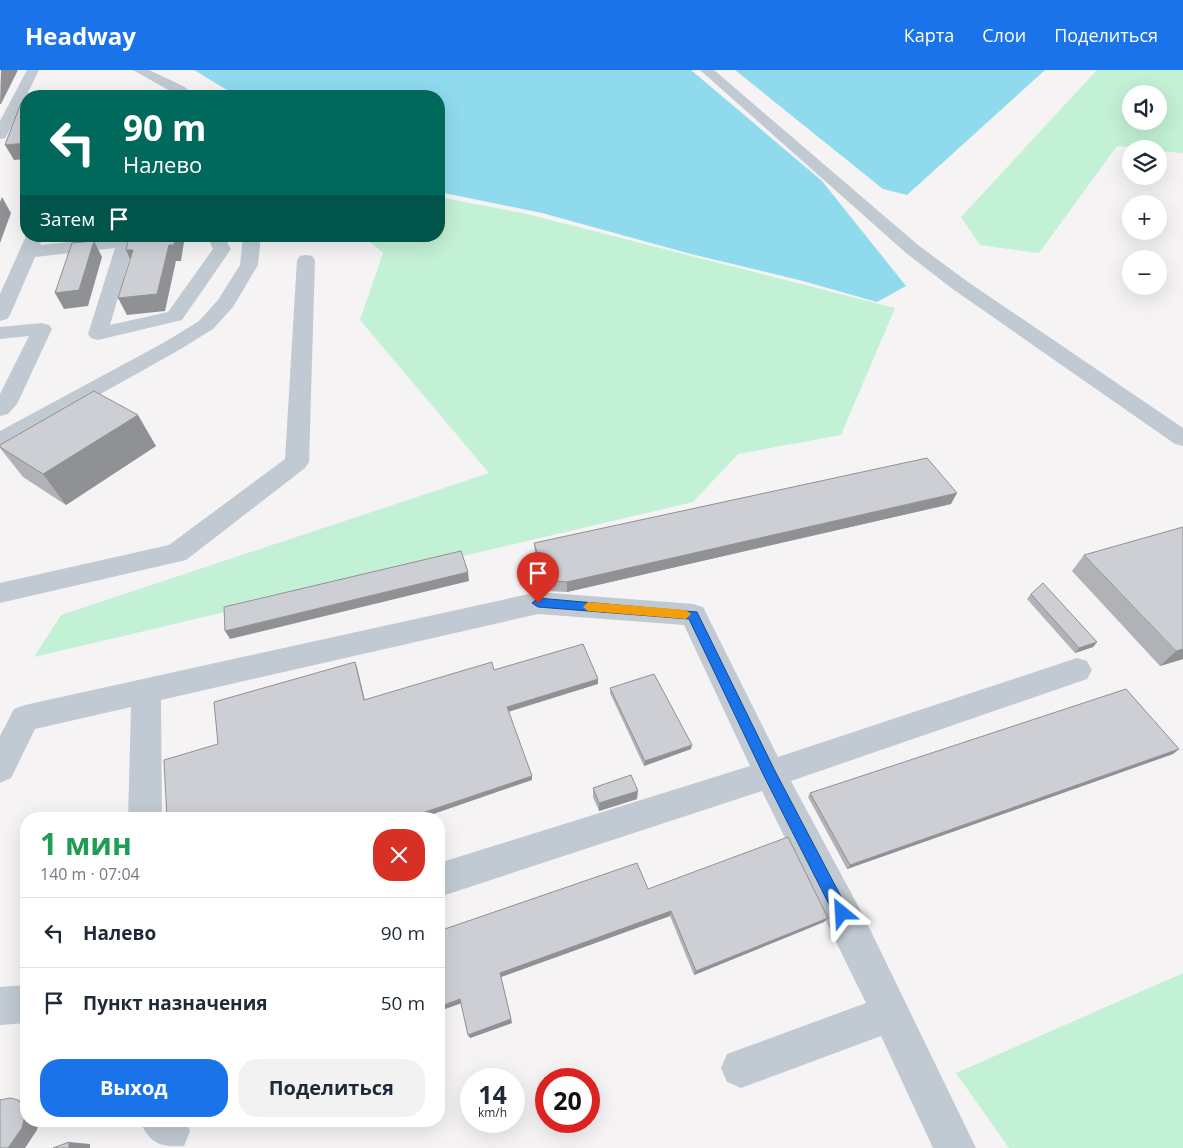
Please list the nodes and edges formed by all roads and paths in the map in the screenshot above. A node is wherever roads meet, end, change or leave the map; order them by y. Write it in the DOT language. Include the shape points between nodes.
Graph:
graph roads {
  1 [pos="33,70"];
  2 [pos="140,70"];
  3 [pos="706,70"];
  4 [pos="23,90"];
  5 [pos="180,90"];
  6 [pos="20,95"];
  7 [pos="13,109"];
  8 [pos="0,135"];
  9 [pos="125,242"];
  10 [pos="218,242"];
  11 [pos="251,242"];
  12 [pos="31,244"];
  13 [pos="306,260"];
  14 [pos="0,315"];
  15 [pos="0,333"];
  16 [pos="0,408"];
  17 [pos="1183,439"];
  18 [pos="0,441"];
  19 [pos="0,594"];
  20 [pos="1077,670"];
  21 [pos="146,691"];
  22 [pos="0,768"];
  23 [pos="770,774"];
  24 [pos="144,812"];
  25 [pos="445,878"];
  26 [pos="20,1004"];
  27 [pos="0,1006"];
  28 [pos="890,1013"];
  29 [pos="741,1068"];
  30 [pos="955,1148"];
  1 -- 4 [label="lane"];
  2 -- 5 [label="lane"];
  3 -- 17 [label="lane" via="912,249"];
  6 -- 7 [label="lane"];
  7 -- 8 [label="lane"];
  9 -- 10 [label="lane" via="98,334 175,316 222,250"];
  9 -- 12 [label="lane"];
  11 -- 18 [label="lane" via="249,265 226,303 206,325"];
  12 -- 14 [label="lane"];
  13 -- 19 [label="lane" via="297,462 176,553"];
  15 -- 16 [label="lane" via="42,329 6,404"];
  20 -- 23 [label="lane"];
  21 -- 22 [label="lane" via="25,718"];
  21 -- 23 [label="lane" via="538,603 692,615"];
  21 -- 24 [label="lane"];
  23 -- 25 [label="lane"];
  23 -- 28 [label="lane"];
  26 -- 27 [label="lane"];
  28 -- 29 [label="lane"];
  28 -- 30 [label="lane"];
}
